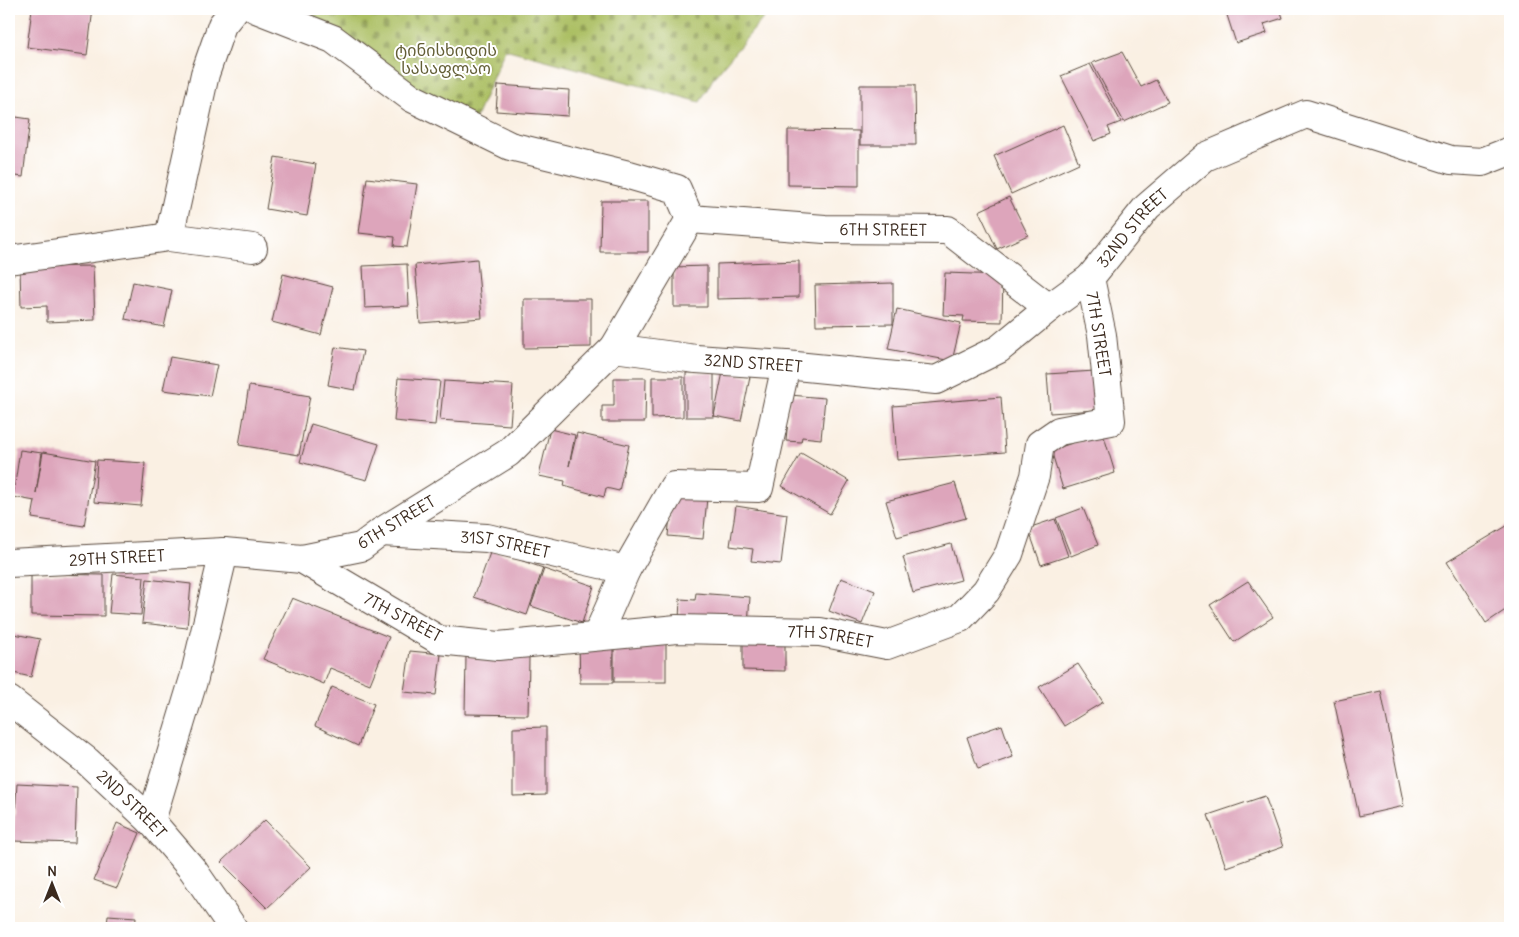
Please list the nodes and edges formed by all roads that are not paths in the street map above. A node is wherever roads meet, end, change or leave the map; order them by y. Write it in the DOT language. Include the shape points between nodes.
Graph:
graph roads {
  1 [pos="235,9"];
  2 [pos="256,9"];
  3 [pos="1510,151"];
  4 [pos="690,219"];
  5 [pos="169,237"];
  6 [pos="253,248"];
  7 [pos="9,260"];
  8 [pos="1090,278"];
  9 [pos="1049,308"];
  10 [pos="614,348"];
  11 [pos="786,364"];
  12 [pos="381,532"];
  13 [pos="224,552"];
  14 [pos="302,559"];
  15 [pos="9,563"];
  16 [pos="626,570"];
  17 [pos="597,636"];
  18 [pos="9,700"];
  19 [pos="151,822"];
  20 [pos="233,928"];
  1 -- 5 [label="street" via="222,25 206,74"];
  2 -- 4 [label="street" via="333,39 412,98 510,146 677,189"];
  3 -- 8 [label="street, 32ND STREET" via="1482,162 1451,160 1306,114 1205,157 1148,207"];
  4 -- 9 [label="street, 6TH STREET" via="825,229 948,230"];
  4 -- 10 [label="street, 6TH STREET"];
  5 -- 6 [label="street"];
  5 -- 7 [label="street"];
  8 -- 9 [label="street, 32ND STREET"];
  8 -- 17 [label="street, 7TH STREET" via="1102,335 1111,421 1059,431 1040,444 1035,476 1009,554 986,591 960,618 887,646 820,632 677,629"];
  9 -- 11 [label="street, 32ND STREET" via="999,349 936,380"];
  10 -- 11 [label="street, 32ND STREET" via="696,360"];
  10 -- 12 [label="street, 6TH STREET" via="508,453"];
  11 -- 16 [label="street" via="759,488 674,486"];
  12 -- 14 [label="street, 6TH STREET" via="361,547"];
  12 -- 16 [label="street, 31ST STREET" via="487,538"];
  13 -- 14 [label="street, 6TH STREET"];
  13 -- 15 [label="street, 29TH STREET"];
  13 -- 19 [label="street" via="194,678"];
  14 -- 17 [label="street, 7TH STREET" via="439,640 498,646"];
  16 -- 17 [label="street"];
  18 -- 19 [label="street, 2ND STREET" via="87,761"];
  19 -- 20 [label="street, 2ND STREET" via="193,870"];
}
